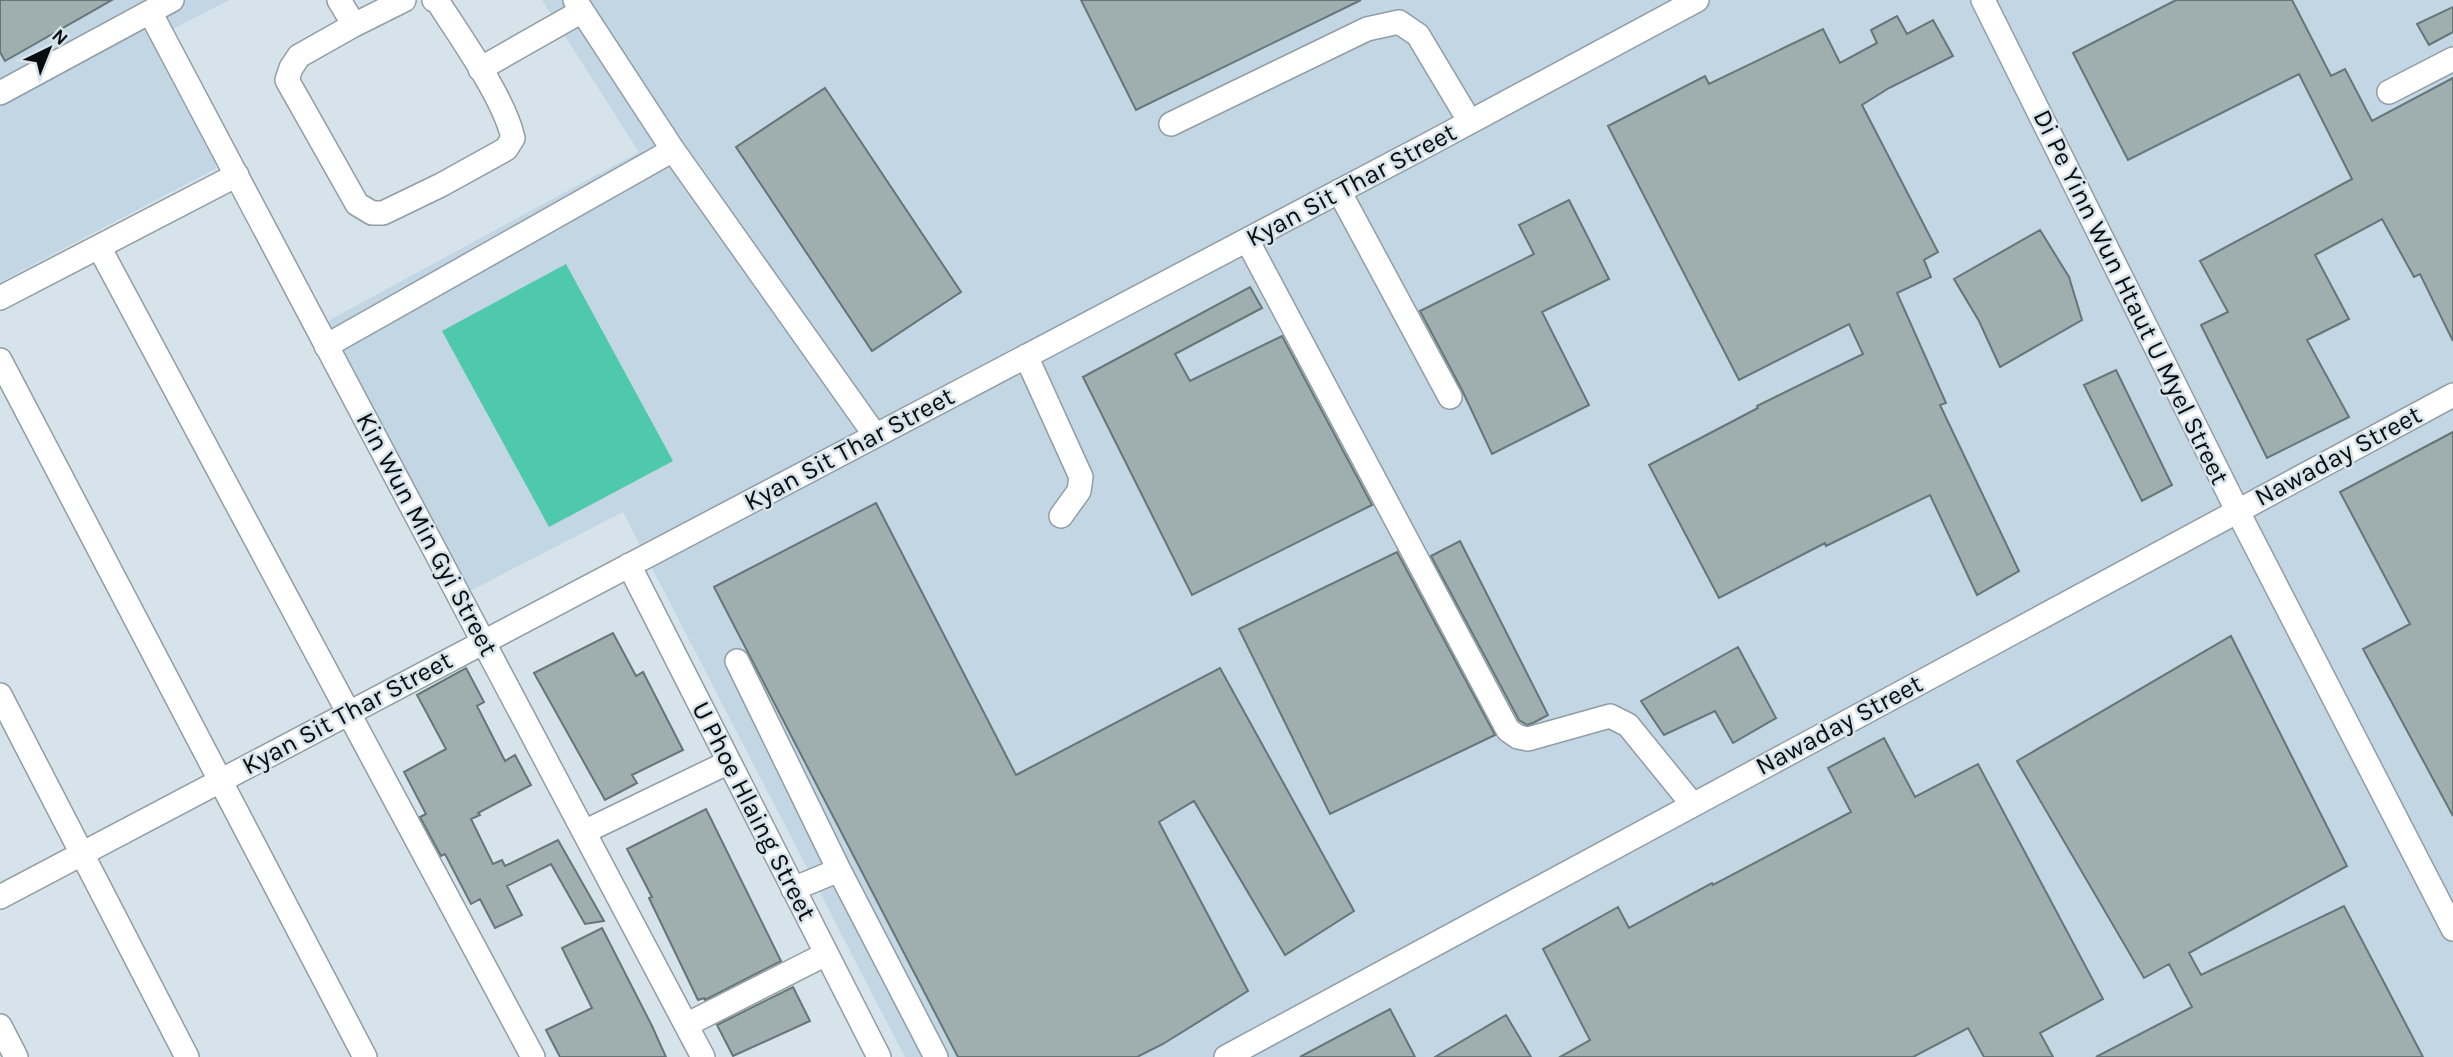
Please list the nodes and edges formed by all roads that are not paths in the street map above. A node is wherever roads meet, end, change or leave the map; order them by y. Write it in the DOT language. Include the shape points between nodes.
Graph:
graph roads {
  1 [pos="173,0"];
  2 [pos="339,0"];
  3 [pos="404,0"];
  4 [pos="434,0"];
  5 [pos="1698,0"];
  6 [pos="1983,0"];
  7 [pos="578,6"];
  8 [pos="150,12"];
  9 [pos="354,25"];
  10 [pos="2453,59"];
  11 [pos="480,69"];
  12 [pos="2389,92"];
  13 [pos="0,93"];
  14 [pos="1470,122"];
  15 [pos="1171,124"];
  16 [pos="673,150"];
  17 [pos="237,175"];
  18 [pos="1339,191"];
  19 [pos="1247,240"];
  20 [pos="99,247"];
  21 [pos="0,298"];
  22 [pos="327,345"];
  23 [pos="1026,356"];
  24 [pos="0,360"];
  25 [pos="2453,395"];
  26 [pos="1450,397"];
  27 [pos="875,435"];
  28 [pos="2237,510"];
  29 [pos="1061,516"];
  30 [pos="629,565"];
  31 [pos="483,641"];
  32 [pos="737,661"];
  33 [pos="0,695"];
  34 [pos="348,713"];
  35 [pos="729,762"];
  36 [pos="220,780"];
  37 [pos="1693,805"];
  38 [pos="584,832"];
  39 [pos="83,853"];
  40 [pos="839,870"];
  41 [pos="793,889"];
  42 [pos="0,897"];
  43 [pos="2453,929"];
  44 [pos="826,954"];
  45 [pos="686,1025"];
  46 [pos="0,1026"];
  47 [pos="16,1057"];
  48 [pos="187,1057"];
  49 [pos="365,1057"];
  50 [pos="533,1057"];
  51 [pos="703,1057"];
  52 [pos="879,1057"];
  53 [pos="936,1057"];
  54 [pos="1226,1057"];
  1 -- 8 [label="street"];
  2 -- 9 [label="street"];
  3 -- 9 [label="street"];
  4 -- 11 [label="street"];
  5 -- 14 [label="street, Kyan Sit Thar Street"];
  6 -- 28 [label="street, Di Pe Yinn Wun Htaut U Myel Street"];
  7 -- 11 [label="street"];
  7 -- 16 [label="street"];
  8 -- 13 [label="street"];
  8 -- 17 [label="street, Kin Wun Min Gyi Street"];
  9 -- 11 [label="street" via="299,56 287,80 357,204 372,213 394,209 506,149 513,138 510,126"];
  10 -- 12 [label="street"];
  14 -- 15 [label="street" via="1418,35 1399,22 1367,29"];
  14 -- 18 [label="street, Kyan Sit Thar Street"];
  16 -- 22 [label="street"];
  16 -- 27 [label="street"];
  17 -- 20 [label="street"];
  17 -- 22 [label="street, Kin Wun Min Gyi Street"];
  18 -- 19 [label="street, Kyan Sit Thar Street"];
  18 -- 26 [label="street"];
  19 -- 23 [label="street, Kyan Sit Thar Street"];
  19 -- 37 [label="street" via="1508,730 1528,739 1610,716 1628,725"];
  20 -- 21 [label="street"];
  20 -- 34 [label="street"];
  22 -- 31 [label="street, Kin Wun Min Gyi Street"];
  23 -- 27 [label="street, Kyan Sit Thar Street"];
  23 -- 29 [label="street" via="1081,477 1079,491"];
  24 -- 36 [label="street"];
  25 -- 28 [label="street, Nawaday Street"];
  27 -- 30 [label="street, Kyan Sit Thar Street"];
  28 -- 37 [label="street, Nawaday Street"];
  28 -- 43 [label="street, Di Pe Yinn Wun Htaut U Myel Street"];
  30 -- 31 [label="street, Kyan Sit Thar Street"];
  30 -- 35 [label="street, U Phoe Hlaing Street"];
  31 -- 34 [label="street, Kyan Sit Thar Street"];
  31 -- 38 [label="street, Kin Wun Min Gyi Street"];
  32 -- 40 [label="street"];
  33 -- 39 [label="street"];
  34 -- 36 [label="street, Kyan Sit Thar Street"];
  34 -- 50 [label="street"];
  35 -- 38 [label="street"];
  35 -- 41 [label="street, U Phoe Hlaing Street"];
  36 -- 39 [label="street, Kyan Sit Thar Street"];
  36 -- 49 [label="street"];
  37 -- 54 [label="street, Nawaday Street"];
  38 -- 45 [label="street, Kin Wun Min Gyi Street"];
  39 -- 42 [label="street, Kyan Sit Thar Street"];
  39 -- 48 [label="street"];
  40 -- 41 [label="street"];
  40 -- 53 [label="street"];
  41 -- 44 [label="street, U Phoe Hlaing Street"];
  44 -- 45 [label="street"];
  44 -- 52 [label="street, U Phoe Hlaing Street"];
  45 -- 51 [label="street, Kin Wun Min Gyi Street"];
  46 -- 47 [label="street"];
}
